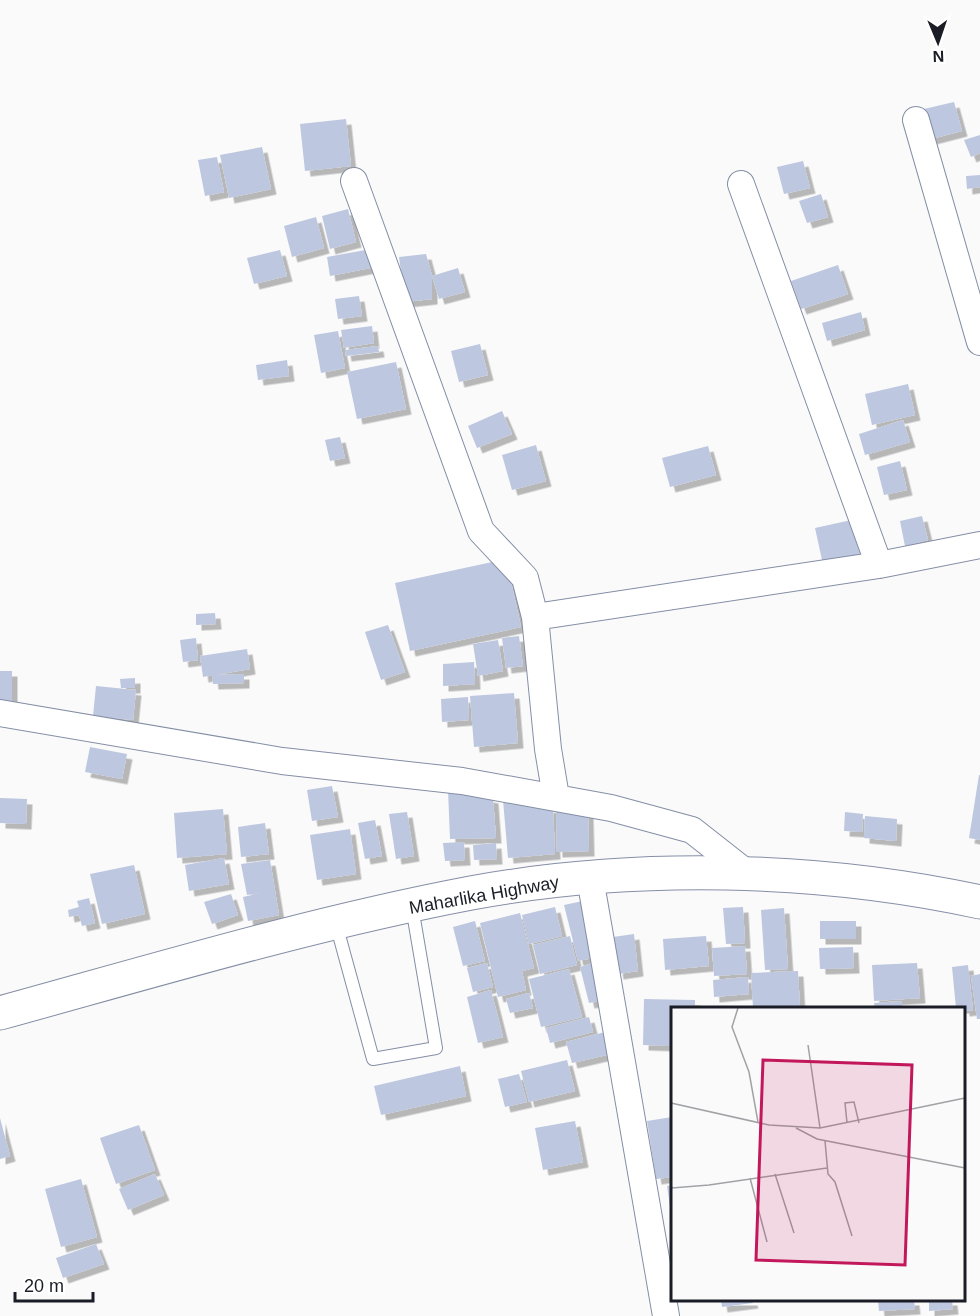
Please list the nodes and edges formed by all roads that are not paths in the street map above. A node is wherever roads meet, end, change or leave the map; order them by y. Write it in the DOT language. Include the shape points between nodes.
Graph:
graph roads {
  1 [pos="916,120"];
  2 [pos="354,181"];
  3 [pos="741,184"];
  4 [pos="980,342"];
  5 [pos="980,545"];
  6 [pos="879,565"];
  7 [pos="535,617"];
  8 [pos="0,713"];
  9 [pos="556,797"];
  10 [pos="748,874"];
  11 [pos="590,878"];
  12 [pos="980,902"];
  13 [pos="412,907"];
  14 [pos="336,924"];
  15 [pos="0,1013"];
  16 [pos="666,1316"];
  1 -- 4 [label="street"];
  2 -- 7 [label="street" via="481,531 525,578"];
  3 -- 6 [label="street"];
  5 -- 6 [label="street"];
  6 -- 7 [label="street"];
  7 -- 9 [label="street"];
  8 -- 9 [label="street" via="282,761"];
  9 -- 10 [label="street" via="692,830"];
  10 -- 11 [label="main road, Maharlika Highway"];
  10 -- 12 [label="main road, Maharlika Highway" via="928,891"];
  11 -- 13 [label="main road, Maharlika Highway" via="472,893"];
  11 -- 16 [label="street"];
  13 -- 14 [label="main road, Maharlika Highway"];
  13 -- 14 [label="lane" via="436,1048 373,1059"];
  14 -- 15 [label="main road, Maharlika Highway"];
}
